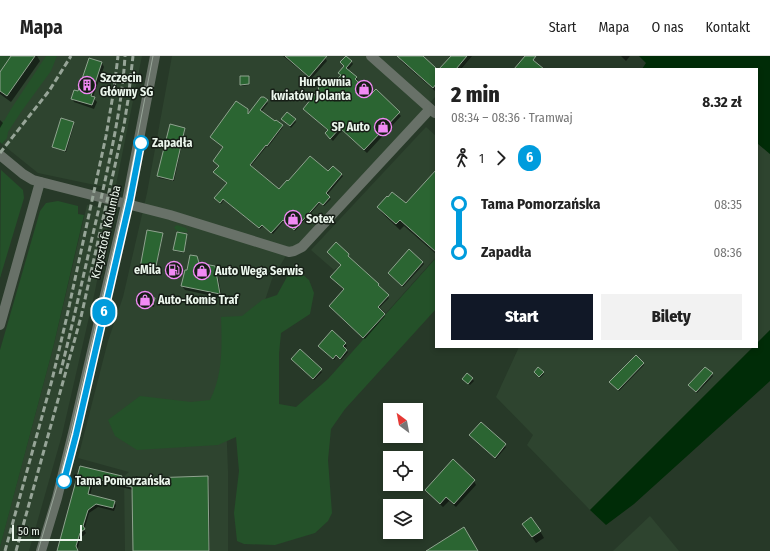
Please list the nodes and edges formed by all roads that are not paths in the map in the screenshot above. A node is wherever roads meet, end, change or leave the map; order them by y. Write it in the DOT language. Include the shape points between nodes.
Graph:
graph roads {
  1 [pos="155,56"];
  2 [pos="370,56"];
  3 [pos="433,111"];
  4 [pos="0,155"];
  5 [pos="40,182"];
  6 [pos="126,204"];
  7 [pos="0,325"];
  8 [pos="41,551"];
  1 -- 6 [label="street, Krzysztofa Kolumba"];
  2 -- 3 [label="street"];
  3 -- 6 [label="street" via="302,247 294,251 284,251 170,215"];
  4 -- 5 [label="street" via="23,174"];
  5 -- 6 [label="street"];
  5 -- 7 [label="street"];
  6 -- 8 [label="street, Krzysztofa Kolumba" via="71,446"];
}
